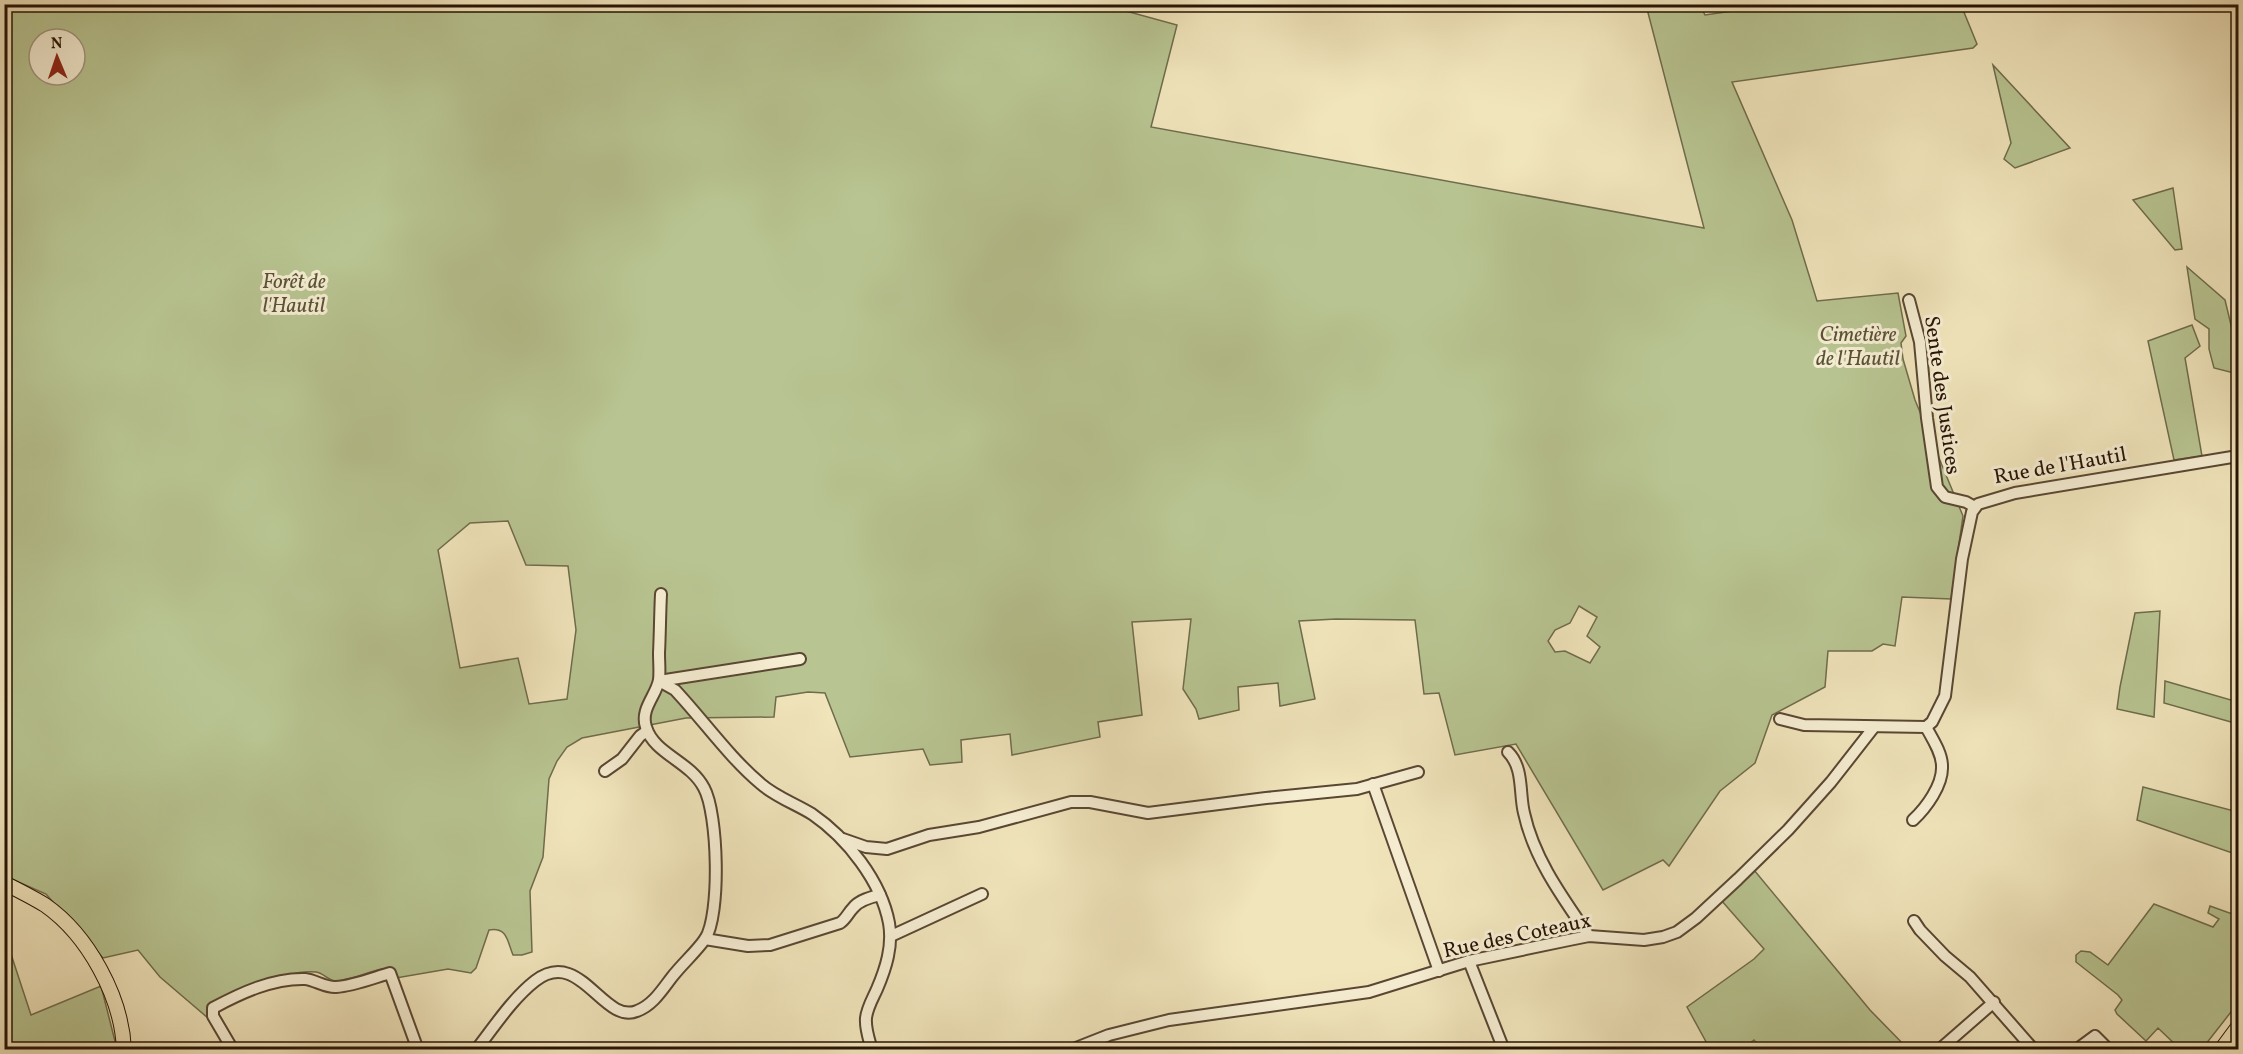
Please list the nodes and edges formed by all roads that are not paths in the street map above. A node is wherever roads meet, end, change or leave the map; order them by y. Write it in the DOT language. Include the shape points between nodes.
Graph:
graph roads {
  1 [pos="1909,300"];
  2 [pos="2238,456"];
  3 [pos="1975,507"];
  4 [pos="661,594"];
  5 [pos="800,659"];
  6 [pos="659,681"];
  7 [pos="1780,719"];
  8 [pos="1874,726"];
  9 [pos="1926,727"];
  10 [pos="648,731"];
  11 [pos="1508,752"];
  12 [pos="605,771"];
  13 [pos="1418,772"];
  14 [pos="1373,784"];
  15 [pos="1913,820"];
  16 [pos="843,839"];
  17 [pos="4,883"];
  18 [pos="982,894"];
  19 [pos="880,895"];
  20 [pos="1914,921"];
  21 [pos="891,936"];
  22 [pos="1589,936"];
  23 [pos="705,939"];
  24 [pos="1469,961"];
  25 [pos="1439,971"];
  26 [pos="1994,1002"];
  27 [pos="2238,1027"];
  28 [pos="124,1050"];
  29 [pos="233,1050"];
  30 [pos="418,1050"];
  31 [pos="476,1050"];
  32 [pos="872,1050"];
  33 [pos="1071,1050"];
  34 [pos="1504,1050"];
  35 [pos="1939,1050"];
  36 [pos="2034,1050"];
  37 [pos="2076,1050"];
  38 [pos="2109,1050"];
  39 [pos="2222,1050"];
  1 -- 3 [label="street, Sente des Justices" via="1920,342 1937,487 1945,498"];
  2 -- 3 [label="street, Rue de l'Hautil" via="2015,493 1983,501"];
  3 -- 9 [label="street, Rue de l'Hautil" via="1962,559 1945,696"];
  4 -- 6 [label="street"];
  5 -- 6 [label="street"];
  6 -- 10 [label="street" via="647,705"];
  6 -- 16 [label="street" via="675,690 762,785 813,815"];
  7 -- 8 [label="street" via="1804,725"];
  8 -- 9 [label="street"];
  8 -- 22 [label="street, Rue des Coteaux" via="1788,830 1696,918 1663,937 1644,940"];
  9 -- 15 [label="street" via="1942,766 1931,797"];
  10 -- 12 [label="street"];
  10 -- 23 [label="street" via="661,748 695,773 706,791 716,883"];
  11 -- 22 [label="street" via="1515,759 1529,834 1558,892"];
  13 -- 14 [label="street"];
  14 -- 16 [label="street" via="1148,813 1071,802 979,827 929,835 887,849"];
  14 -- 25 [label="street"];
  16 -- 19 [label="street"];
  17 -- 28 [label="main road" via="45,905 72,929 101,967 113,999"];
  18 -- 21 [label="street"];
  19 -- 21 [label="street"];
  19 -- 23 [label="street" via="854,906 840,923 780,942 748,946"];
  20 -- 26 [label="street"];
  21 -- 32 [label="street" via="888,961 866,1019"];
  22 -- 24 [label="street, Rue des Coteaux"];
  23 -- 31 [label="street" via="647,1008 632,1014 619,1011 566,972 536,980"];
  24 -- 25 [label="street, Rue des Coteaux"];
  24 -- 34 [label="street"];
  25 -- 33 [label="street, Rue des Coteaux" via="1369,992 1168,1020 1109,1035"];
  26 -- 35 [label="street"];
  26 -- 36 [label="street"];
  27 -- 39 [label="main road"];
  29 -- 30 [label="street" via="213,1016 213,1008 261,986 290,979 308,979 334,987 390,974"];
  37 -- 38 [label="street" via="2095,1036"];
}
